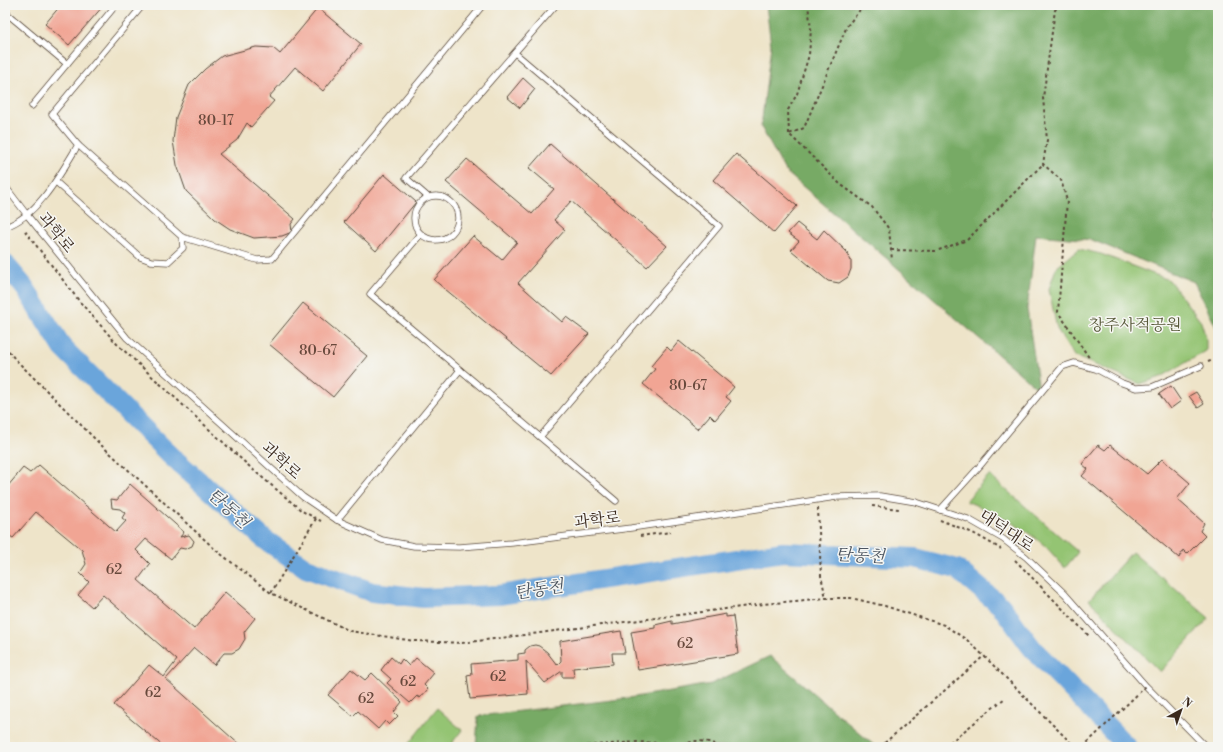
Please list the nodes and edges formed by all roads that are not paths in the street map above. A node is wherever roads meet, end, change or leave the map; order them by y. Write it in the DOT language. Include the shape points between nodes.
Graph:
graph roads {
  1 [pos="116,5"];
  2 [pos="143,5"];
  3 [pos="483,5"];
  4 [pos="556,5"];
  5 [pos="5,12"];
  6 [pos="515,53"];
  7 [pos="67,64"];
  8 [pos="32,106"];
  9 [pos="78,145"];
  10 [pos="56,182"];
  11 [pos="5,186"];
  12 [pos="428,197"];
  13 [pos="27,215"];
  14 [pos="5,227"];
  15 [pos="421,234"];
  16 [pos="182,236"];
  17 [pos="1201,366"];
  18 [pos="460,370"];
  19 [pos="540,437"];
  20 [pos="616,501"];
  21 [pos="940,510"];
  22 [pos="717,514"];
  23 [pos="337,520"];
  24 [pos="1206,747"];
  1 -- 7 [label="lane"];
  2 -- 9 [label="lane" via="52,114"];
  3 -- 16 [label="lane" via="272,259 257,260"];
  4 -- 6 [label="lane"];
  5 -- 7 [label="lane"];
  6 -- 12 [label="lane" via="406,178"];
  6 -- 19 [label="lane" via="719,226"];
  7 -- 8 [label="lane"];
  9 -- 10 [label="lane"];
  9 -- 16 [label="lane"];
  10 -- 13 [label="lane"];
  10 -- 16 [label="lane" via="140,257 151,261 168,262 183,248"];
  11 -- 13 [label="lane"];
  12 -- 15 [label="lane" via="422,200 415,211 415,224"];
  12 -- 15 [label="lane" via="436,196 450,201 458,214 458,221 451,234 444,238 430,239"];
  13 -- 14 [label="lane, 과학로"];
  13 -- 23 [label="lane, 과학로" via="127,338 303,497"];
  15 -- 18 [label="lane" via="370,294"];
  17 -- 21 [label="lane" via="1152,386 1136,388 1096,369 1074,363 1062,367"];
  18 -- 19 [label="lane"];
  18 -- 23 [label="lane"];
  19 -- 20 [label="lane"];
  21 -- 22 [label="lane, 대덕대로" via="916,502 880,496 818,500"];
  21 -- 24 [label="lane, 대덕대로" via="968,519 1026,556 1065,594 1146,686"];
  22 -- 23 [label="lane, 과학로" via="631,528 459,547 414,546 382,540"];
}
